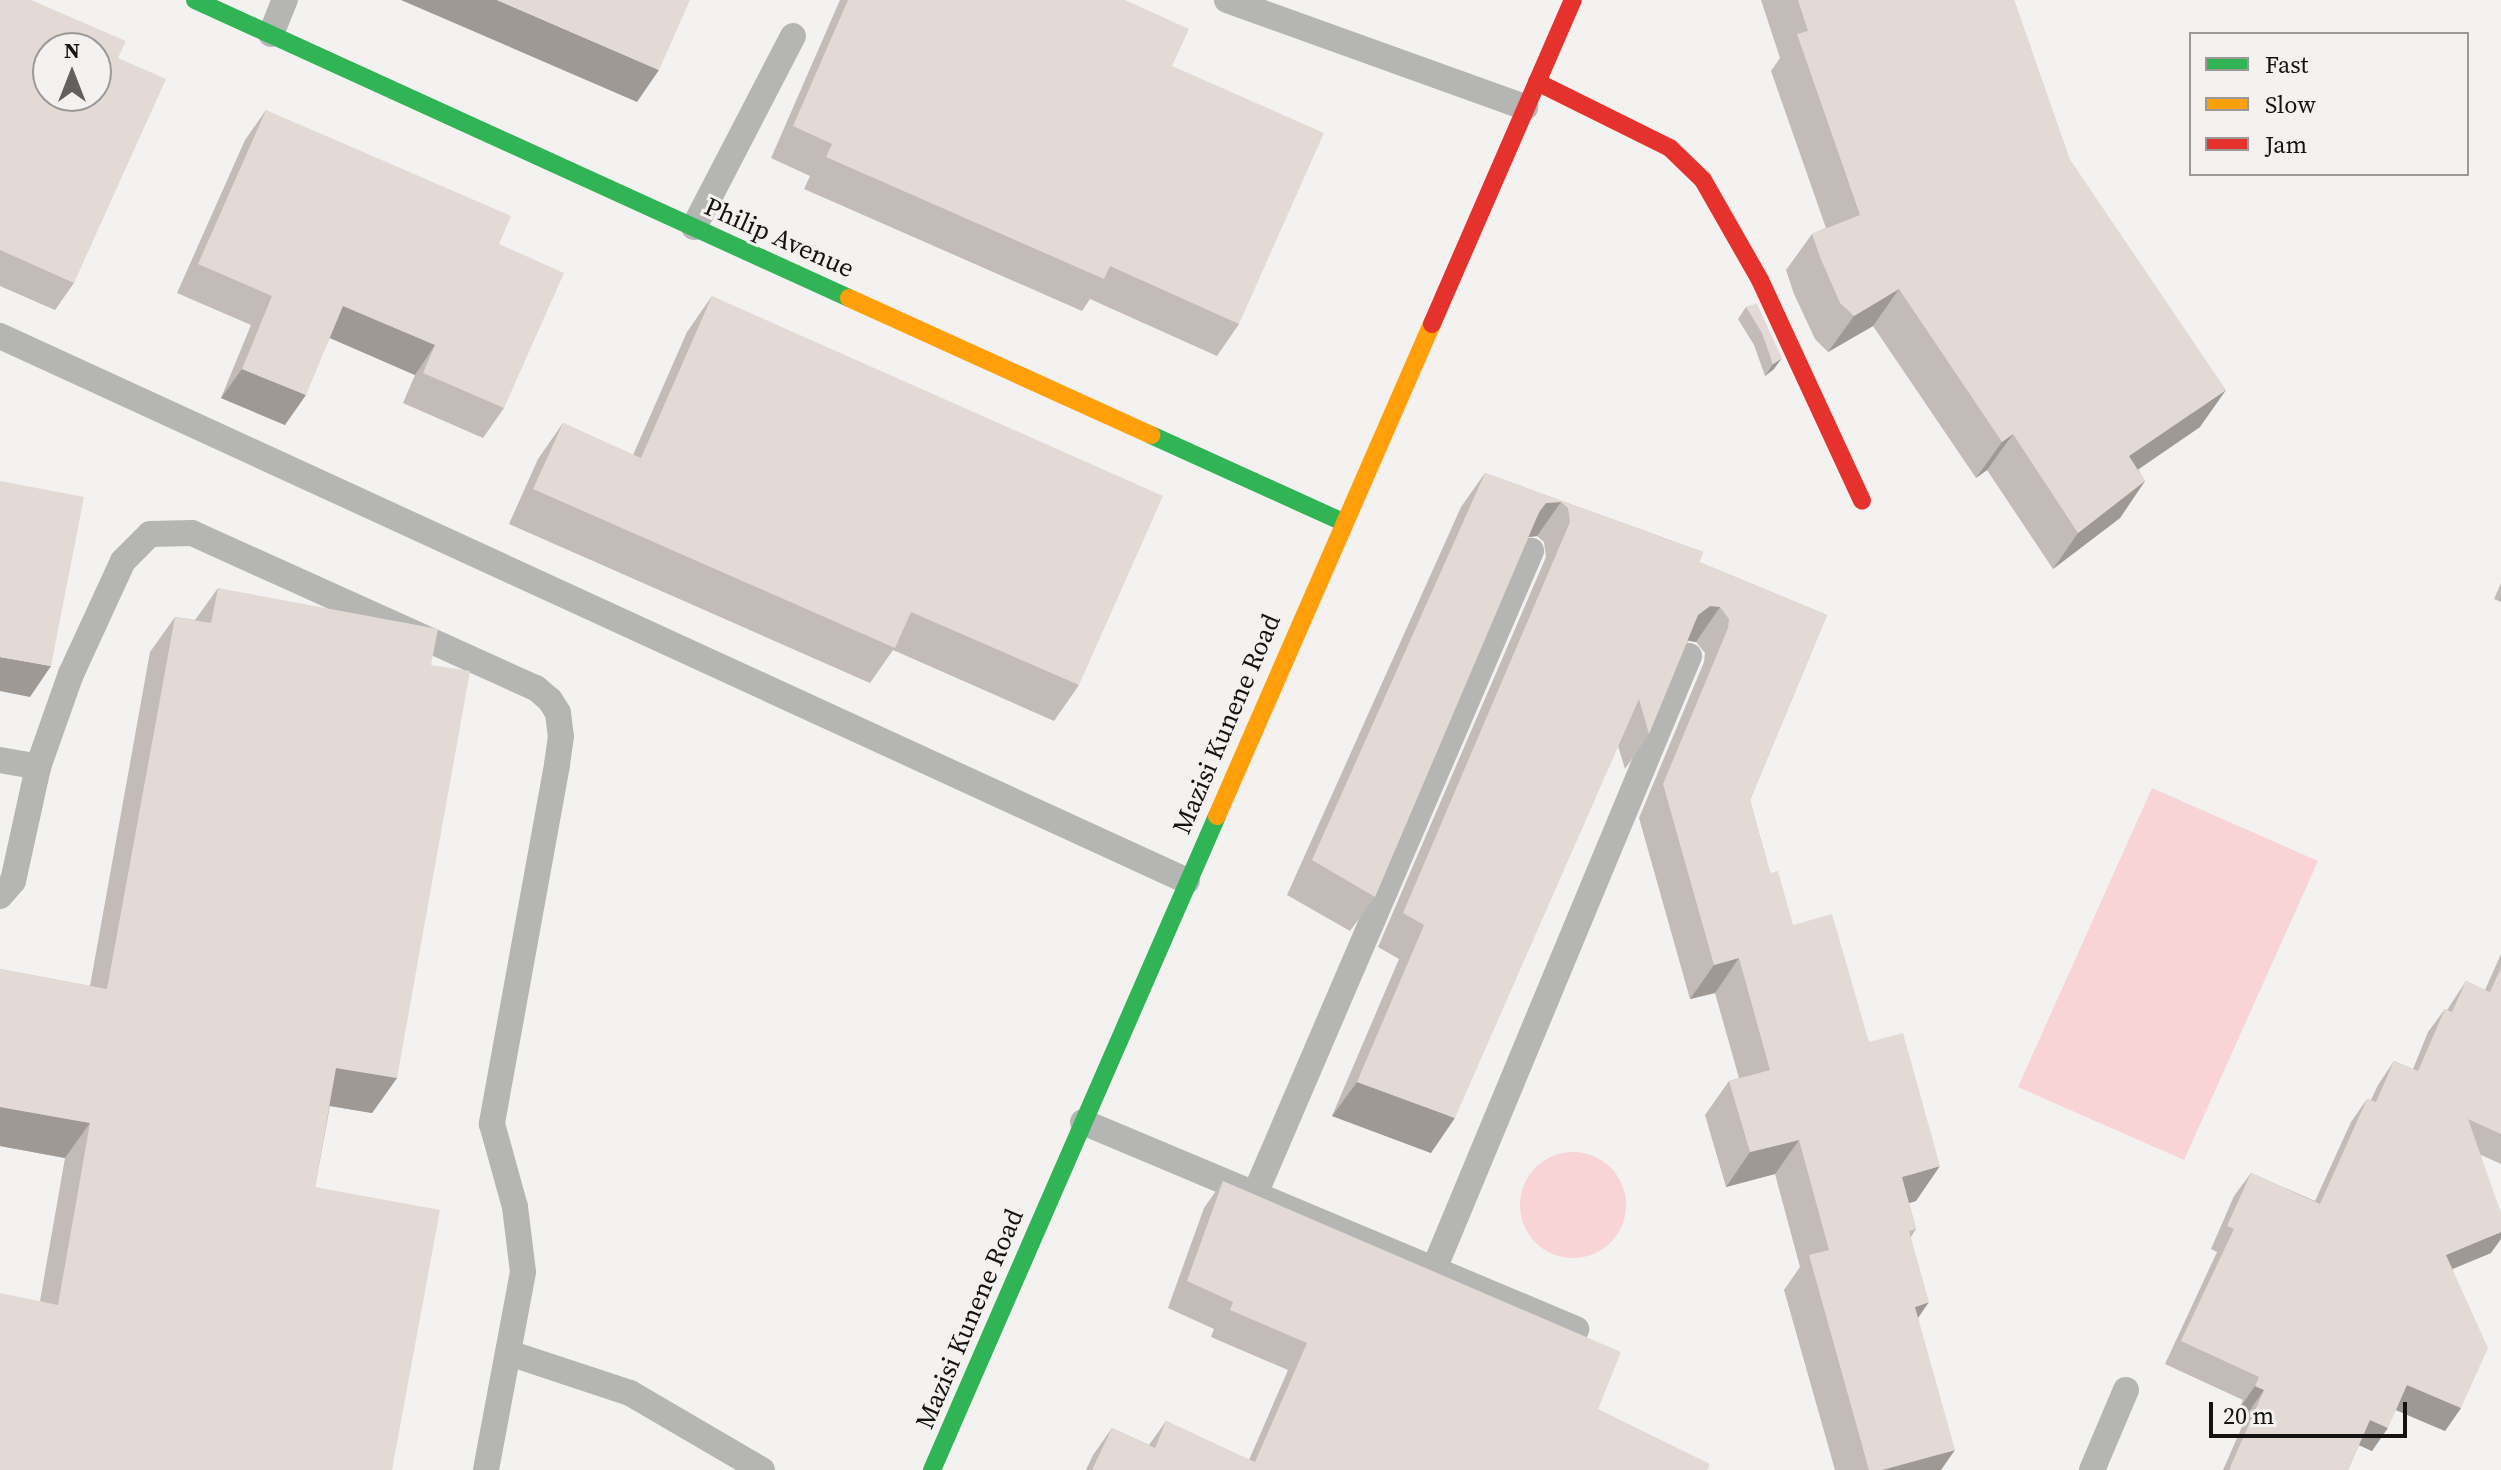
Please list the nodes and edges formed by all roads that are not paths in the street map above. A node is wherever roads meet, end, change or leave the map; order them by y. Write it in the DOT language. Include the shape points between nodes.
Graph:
graph roads {
  1 [pos="195,0"];
  2 [pos="285,0"];
  3 [pos="1227,0"];
  4 [pos="1573,0"];
  5 [pos="271,34"];
  6 [pos="793,36"];
  7 [pos="1537,82"];
  8 [pos="1525,107"];
  9 [pos="694,227"];
  10 [pos="0,336"];
  11 [pos="1862,501"];
  12 [pos="1343,522"];
  13 [pos="1531,551"];
  14 [pos="1689,656"];
  15 [pos="0,760"];
  16 [pos="38,767"];
  17 [pos="1187,881"];
  18 [pos="0,896"];
  19 [pos="1083,1122"];
  20 [pos="1255,1194"];
  21 [pos="1434,1269"];
  22 [pos="1576,1329"];
  23 [pos="509,1353"];
  24 [pos="2126,1390"];
  25 [pos="491,1468"];
  26 [pos="762,1470"];
  27 [pos="932,1470"];
  28 [pos="2092,1470"];
  1 -- 5 [label="street, Philip Avenue"];
  2 -- 5 [label="lane"];
  3 -- 8 [label="lane"];
  4 -- 7 [label="street, Mazisi Kunene Road"];
  5 -- 9 [label="street, Philip Avenue"];
  6 -- 9 [label="lane"];
  7 -- 8 [label="street, Mazisi Kunene Road"];
  7 -- 11 [label="street" via="1670,148 1703,180 1760,280"];
  8 -- 12 [label="street, Mazisi Kunene Road"];
  9 -- 12 [label="street, Philip Avenue"];
  10 -- 17 [label="lane"];
  12 -- 17 [label="street, Mazisi Kunene Road"];
  13 -- 20 [label="lane"];
  14 -- 21 [label="lane"];
  15 -- 16 [label="lane"];
  16 -- 18 [label="lane" via="19,861 13,881"];
  16 -- 23 [label="lane" via="71,674 123,561 150,534 170,531 207,540 536,688 550,700 558,713 559,750 492,1124 522,1244 523,1272"];
  17 -- 19 [label="street, Mazisi Kunene Road"];
  19 -- 20 [label="lane"];
  19 -- 27 [label="street, Mazisi Kunene Road"];
  20 -- 21 [label="lane"];
  21 -- 22 [label="lane"];
  23 -- 25 [label="lane"];
  23 -- 26 [label="lane" via="630,1393"];
  24 -- 28 [label="lane"];
}
